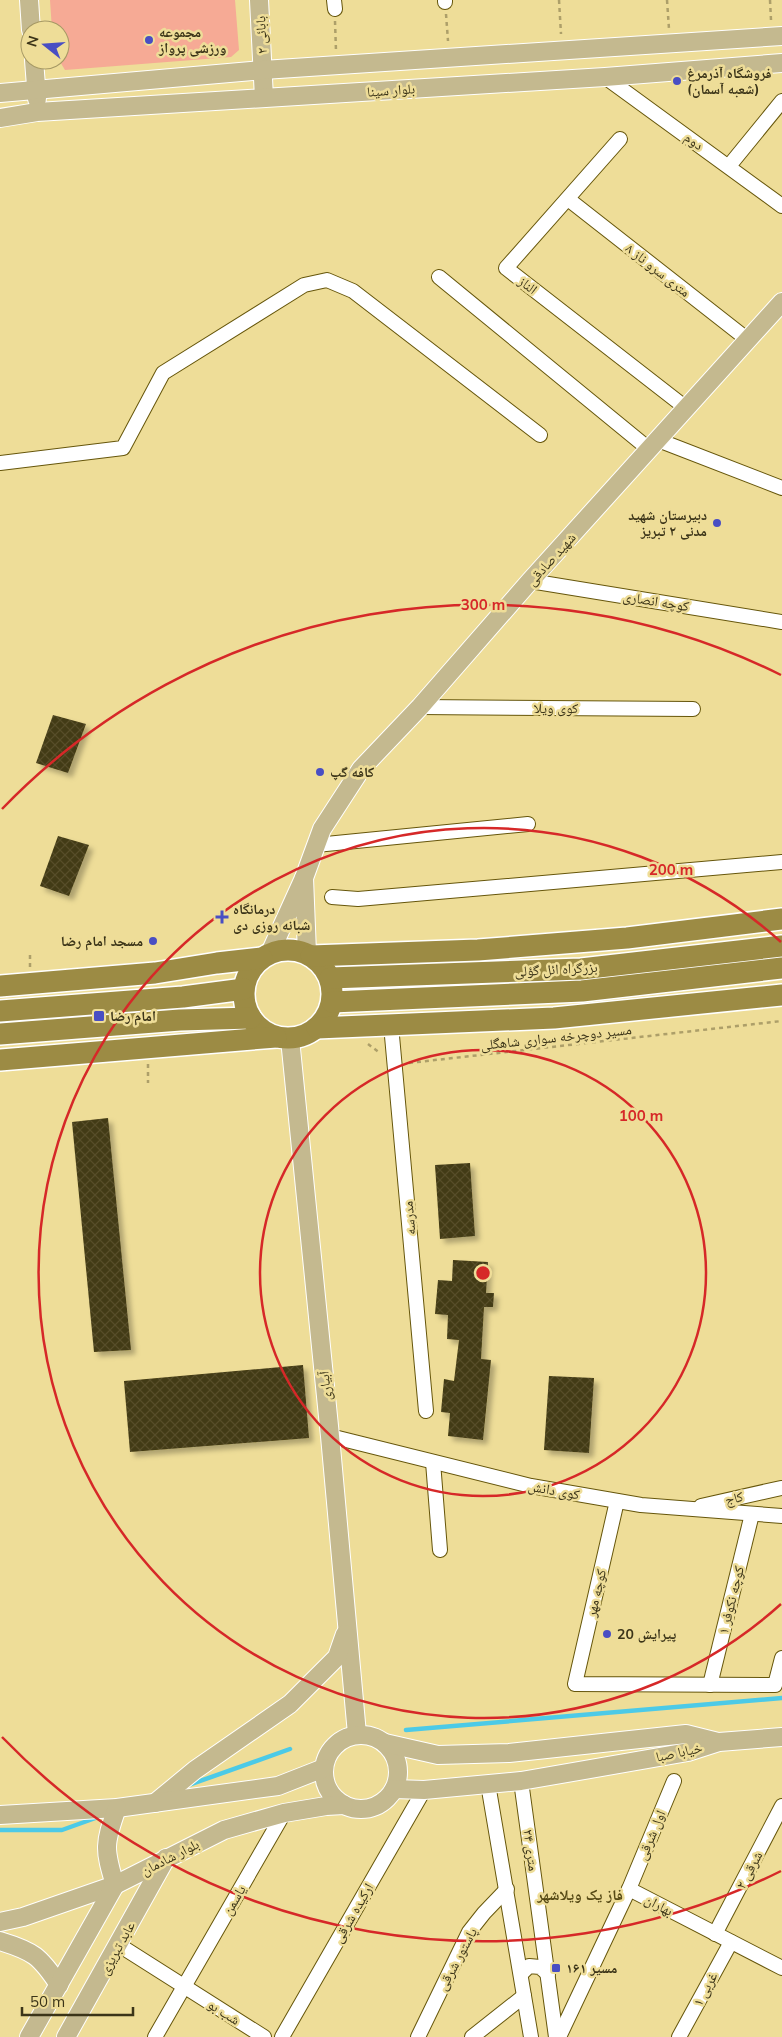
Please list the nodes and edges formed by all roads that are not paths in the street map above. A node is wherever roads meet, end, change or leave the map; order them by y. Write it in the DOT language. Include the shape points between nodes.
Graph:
graph roads {
  1 [pos="29,0"];
  2 [pos="259,0"];
  3 [pos="30,20"];
  4 [pos="777,37"];
  5 [pos="490,55"];
  6 [pos="782,63"];
  7 [pos="35,70"];
  8 [pos="263,70"];
  9 [pos="605,76"];
  10 [pos="492,84"];
  11 [pos="36,89"];
  12 [pos="0,93"];
  13 [pos="264,98"];
  14 [pos="782,101"];
  15 [pos="37,112"];
  16 [pos="0,118"];
  17 [pos="620,139"];
  18 [pos="729,166"];
  19 [pos="568,199"];
  20 [pos="782,206"];
  21 [pos="439,277"];
  22 [pos="782,302"];
  23 [pos="748,340"];
  24 [pos="686,408"];
  25 [pos="540,435"];
  26 [pos="654,445"];
  27 [pos="0,463"];
  28 [pos="782,488"];
  29 [pos="530,581"];
  30 [pos="782,622"];
  31 [pos="420,707"];
  32 [pos="693,709"];
  33 [pos="528,824"];
  34 [pos="316,845"];
  35 [pos="782,862"];
  36 [pos="304,878"];
  37 [pos="332,897"];
  38 [pos="782,919"];
  39 [pos="782,946"];
  40 [pos="309,954"];
  41 [pos="266,956"];
  42 [pos="782,968"];
  43 [pos="330,978"];
  44 [pos="0,986"];
  45 [pos="244,989"];
  46 [pos="782,995"];
  47 [pos="332,1002"];
  48 [pos="0,1011"];
  49 [pos="250,1018"];
  50 [pos="391,1025"];
  51 [pos="317,1028"];
  52 [pos="0,1034"];
  53 [pos="283,1038"];
  54 [pos="0,1060"];
  55 [pos="426,1411"];
  56 [pos="330,1436"];
  57 [pos="434,1462"];
  58 [pos="781,1488"];
  59 [pos="617,1501"];
  60 [pos="687,1509"];
  61 [pos="752,1514"];
  62 [pos="782,1516"];
  63 [pos="440,1550"];
  64 [pos="347,1628"];
  65 [pos="782,1658"];
  66 [pos="710,1685"];
  67 [pos="357,1734"];
  68 [pos="782,1737"];
  69 [pos="719,1742"];
  70 [pos="385,1743"];
  71 [pos="324,1768"];
  72 [pos="521,1781"];
  73 [pos="674,1781"];
  74 [pos="488,1784"];
  75 [pos="394,1789"];
  76 [pos="424,1790"];
  77 [pos="155,1803"];
  78 [pos="344,1805"];
  79 [pos="782,1806"];
  80 [pos="117,1808"];
  81 [pos="284,1813"];
  82 [pos="0,1815"];
  83 [pos="166,1858"];
  84 [pos="115,1885"];
  85 [pos="507,1889"];
  86 [pos="629,1889"];
  87 [pos="0,1922"];
  88 [pos="715,1934"];
  89 [pos="0,1941"];
  90 [pos="731,1942"];
  91 [pos="119,1945"];
  92 [pos="782,1968"];
  93 [pos="521,1974"];
  94 [pos="548,1974"];
  95 [pos="59,1985"];
  96 [pos="184,1986"];
  97 [pos="524,1996"];
  98 [pos="29,2037"];
  99 [pos="66,2037"];
  100 [pos="155,2037"];
  101 [pos="264,2037"];
  102 [pos="282,2037"];
  103 [pos="418,2037"];
  104 [pos="472,2037"];
  105 [pos="532,2037"];
  106 [pos="558,2037"];
  107 [pos="679,2037"];
  1 -- 3 [label="main road"];
  2 -- 8 [label="main road, بابائی ۲"];
  4 -- 5 [label="main road, بلوار سینا"];
  5 -- 8 [label="main road, بلوار سینا"];
  5 -- 10 [label="main road"];
  6 -- 9 [label="main road, بلوار سینا"];
  7 -- 11 [label="main road"];
  8 -- 11 [label="main road, بلوار سینا"];
  8 -- 13 [label="main road, بابائی ۲"];
  9 -- 10 [label="main road, بلوار سینا"];
  9 -- 18 [label="street, دوم"];
  10 -- 13 [label="main road, بلوار سینا"];
  11 -- 12 [label="main road, بلوار سینا"];
  11 -- 15 [label="main road"];
  13 -- 15 [label="main road, بلوار سینا"];
  14 -- 18 [label="street"];
  15 -- 16 [label="main road, بلوار سینا"];
  17 -- 19 [label="street, الناز"];
  18 -- 20 [label="street, دوم"];
  19 -- 23 [label="street, ۸ متری سرو ناز"];
  19 -- 24 [label="street, الناز" via="506,268"];
  21 -- 26 [label="street"];
  22 -- 23 [label="main road, شهید صادقی"];
  23 -- 24 [label="main road, شهید صادقی"];
  24 -- 26 [label="main road, شهید صادقی"];
  25 -- 27 [label="street" via="353,291 327,280 304,285 163,373 123,448"];
  26 -- 28 [label="street"];
  26 -- 29 [label="main road, شهید صادقی"];
  29 -- 30 [label="street, کوچه انصاری"];
  29 -- 31 [label="main road, شهید صادقی"];
  31 -- 32 [label="street, کوی ویلا"];
  31 -- 34 [label="main road, شهید صادقی" via="361,769 322,829"];
  33 -- 34 [label="street"];
  34 -- 36 [label="main road, شهید صادقی"];
  35 -- 37 [label="street" via="358,899"];
  36 -- 40 [label="main road, شهید صادقی"];
  36 -- 41 [label="main road, شهید صادقی"];
  38 -- 40 [label="highway" via="627,938 488,949"];
  39 -- 43 [label="highway, بزرگراه ائل گؤلی" via="581,969"];
  40 -- 41 [label="highway" via="282,950"];
  40 -- 43 [label="highway"];
  41 -- 44 [label="highway" via="155,973"];
  41 -- 45 [label="highway" via="253,966"];
  42 -- 47 [label="highway, بزرگراه ائل گؤلی" via="582,991"];
  43 -- 47 [label="highway"];
  45 -- 48 [label="highway"];
  45 -- 49 [label="highway"];
  46 -- 50 [label="highway" via="554,1018"];
  47 -- 51 [label="highway" via="327,1016"];
  49 -- 52 [label="highway"];
  49 -- 53 [label="highway" via="266,1033"];
  50 -- 51 [label="highway"];
  50 -- 55 [label="street, مدرسه"];
  51 -- 53 [label="highway" via="305,1036"];
  53 -- 54 [label="highway"];
  53 -- 56 [label="main road, آبیاری"];
  56 -- 57 [label="street, کوی دانش"];
  56 -- 64 [label="main road, آبیاری"];
  57 -- 59 [label="street, کوی دانش" via="531,1486"];
  57 -- 63 [label="street"];
  58 -- 60 [label="street, کاج"];
  59 -- 60 [label="street, کوی دانش"];
  59 -- 66 [label="street, کوچه مهر" via="575,1684"];
  60 -- 61 [label="street, کوی دانش"];
  61 -- 62 [label="street, کوی دانش"];
  61 -- 66 [label="street, کوچه نکوفر ۱"];
  64 -- 67 [label="main road, آبیاری"];
  64 -- 77 [label="main road" via="337,1657 290,1704 195,1770"];
  65 -- 66 [label="street" via="775,1685"];
  67 -- 70 [label="main road" via="373,1736"];
  67 -- 71 [label="main road" via="344,1738 332,1748"];
  68 -- 69 [label="main road"];
  69 -- 70 [label="main road, خیابا صبا" via="686,1734 509,1753 438,1755"];
  69 -- 72 [label="main road, خیابا صبا" via="688,1752"];
  70 -- 75 [label="main road" via="399,1768"];
  71 -- 77 [label="main road" via="278,1786"];
  71 -- 78 [label="main road" via="328,1789"];
  72 -- 74 [label="main road, خیابا صبا"];
  72 -- 94 [label="street, ۲۴ متری"];
  73 -- 86 [label="street, اول شرقی"];
  74 -- 76 [label="main road, خیابا صبا"];
  74 -- 85 [label="street"];
  75 -- 76 [label="main road, خیابا صبا"];
  75 -- 78 [label="main road" via="386,1800 374,1807 357,1809"];
  76 -- 102 [label="street, ارکیده شرقی"];
  77 -- 80 [label="main road"];
  78 -- 81 [label="main road, بلوار شادمان"];
  79 -- 88 [label="street, ۲ شرقی"];
  80 -- 82 [label="main road"];
  80 -- 84 [label="main road" via="106,1846"];
  81 -- 83 [label="main road, بلوار شادمان" via="224,1830"];
  81 -- 96 [label="street, یاسمن"];
  83 -- 84 [label="main road, بلوار شادمان"];
  83 -- 91 [label="main road, عابد تبریزی"];
  84 -- 87 [label="main road, بلوار شادمان"];
  84 -- 95 [label="main road"];
  85 -- 93 [label="street"];
  85 -- 103 [label="street, پاستور شرقی" via="469,1932"];
  86 -- 88 [label="street, بهاران"];
  86 -- 106 [label="street, بهاران"];
  88 -- 90 [label="street, بهاران"];
  89 -- 95 [label="main road" via="32,1953 44,1962"];
  90 -- 92 [label="street, بهاران"];
  90 -- 107 [label="street, ۱ غربی"];
  91 -- 96 [label="street, شب بو"];
  91 -- 99 [label="main road, عابد تبریزی"];
  93 -- 94 [label="street" via="529,1966 540,1967"];
  93 -- 97 [label="street"];
  94 -- 106 [label="street, ۲۴ متری"];
  95 -- 98 [label="main road"];
  96 -- 100 [label="street, یاسمن"];
  96 -- 101 [label="street, شب بو"];
  97 -- 104 [label="street"];
  97 -- 105 [label="street"];
}
